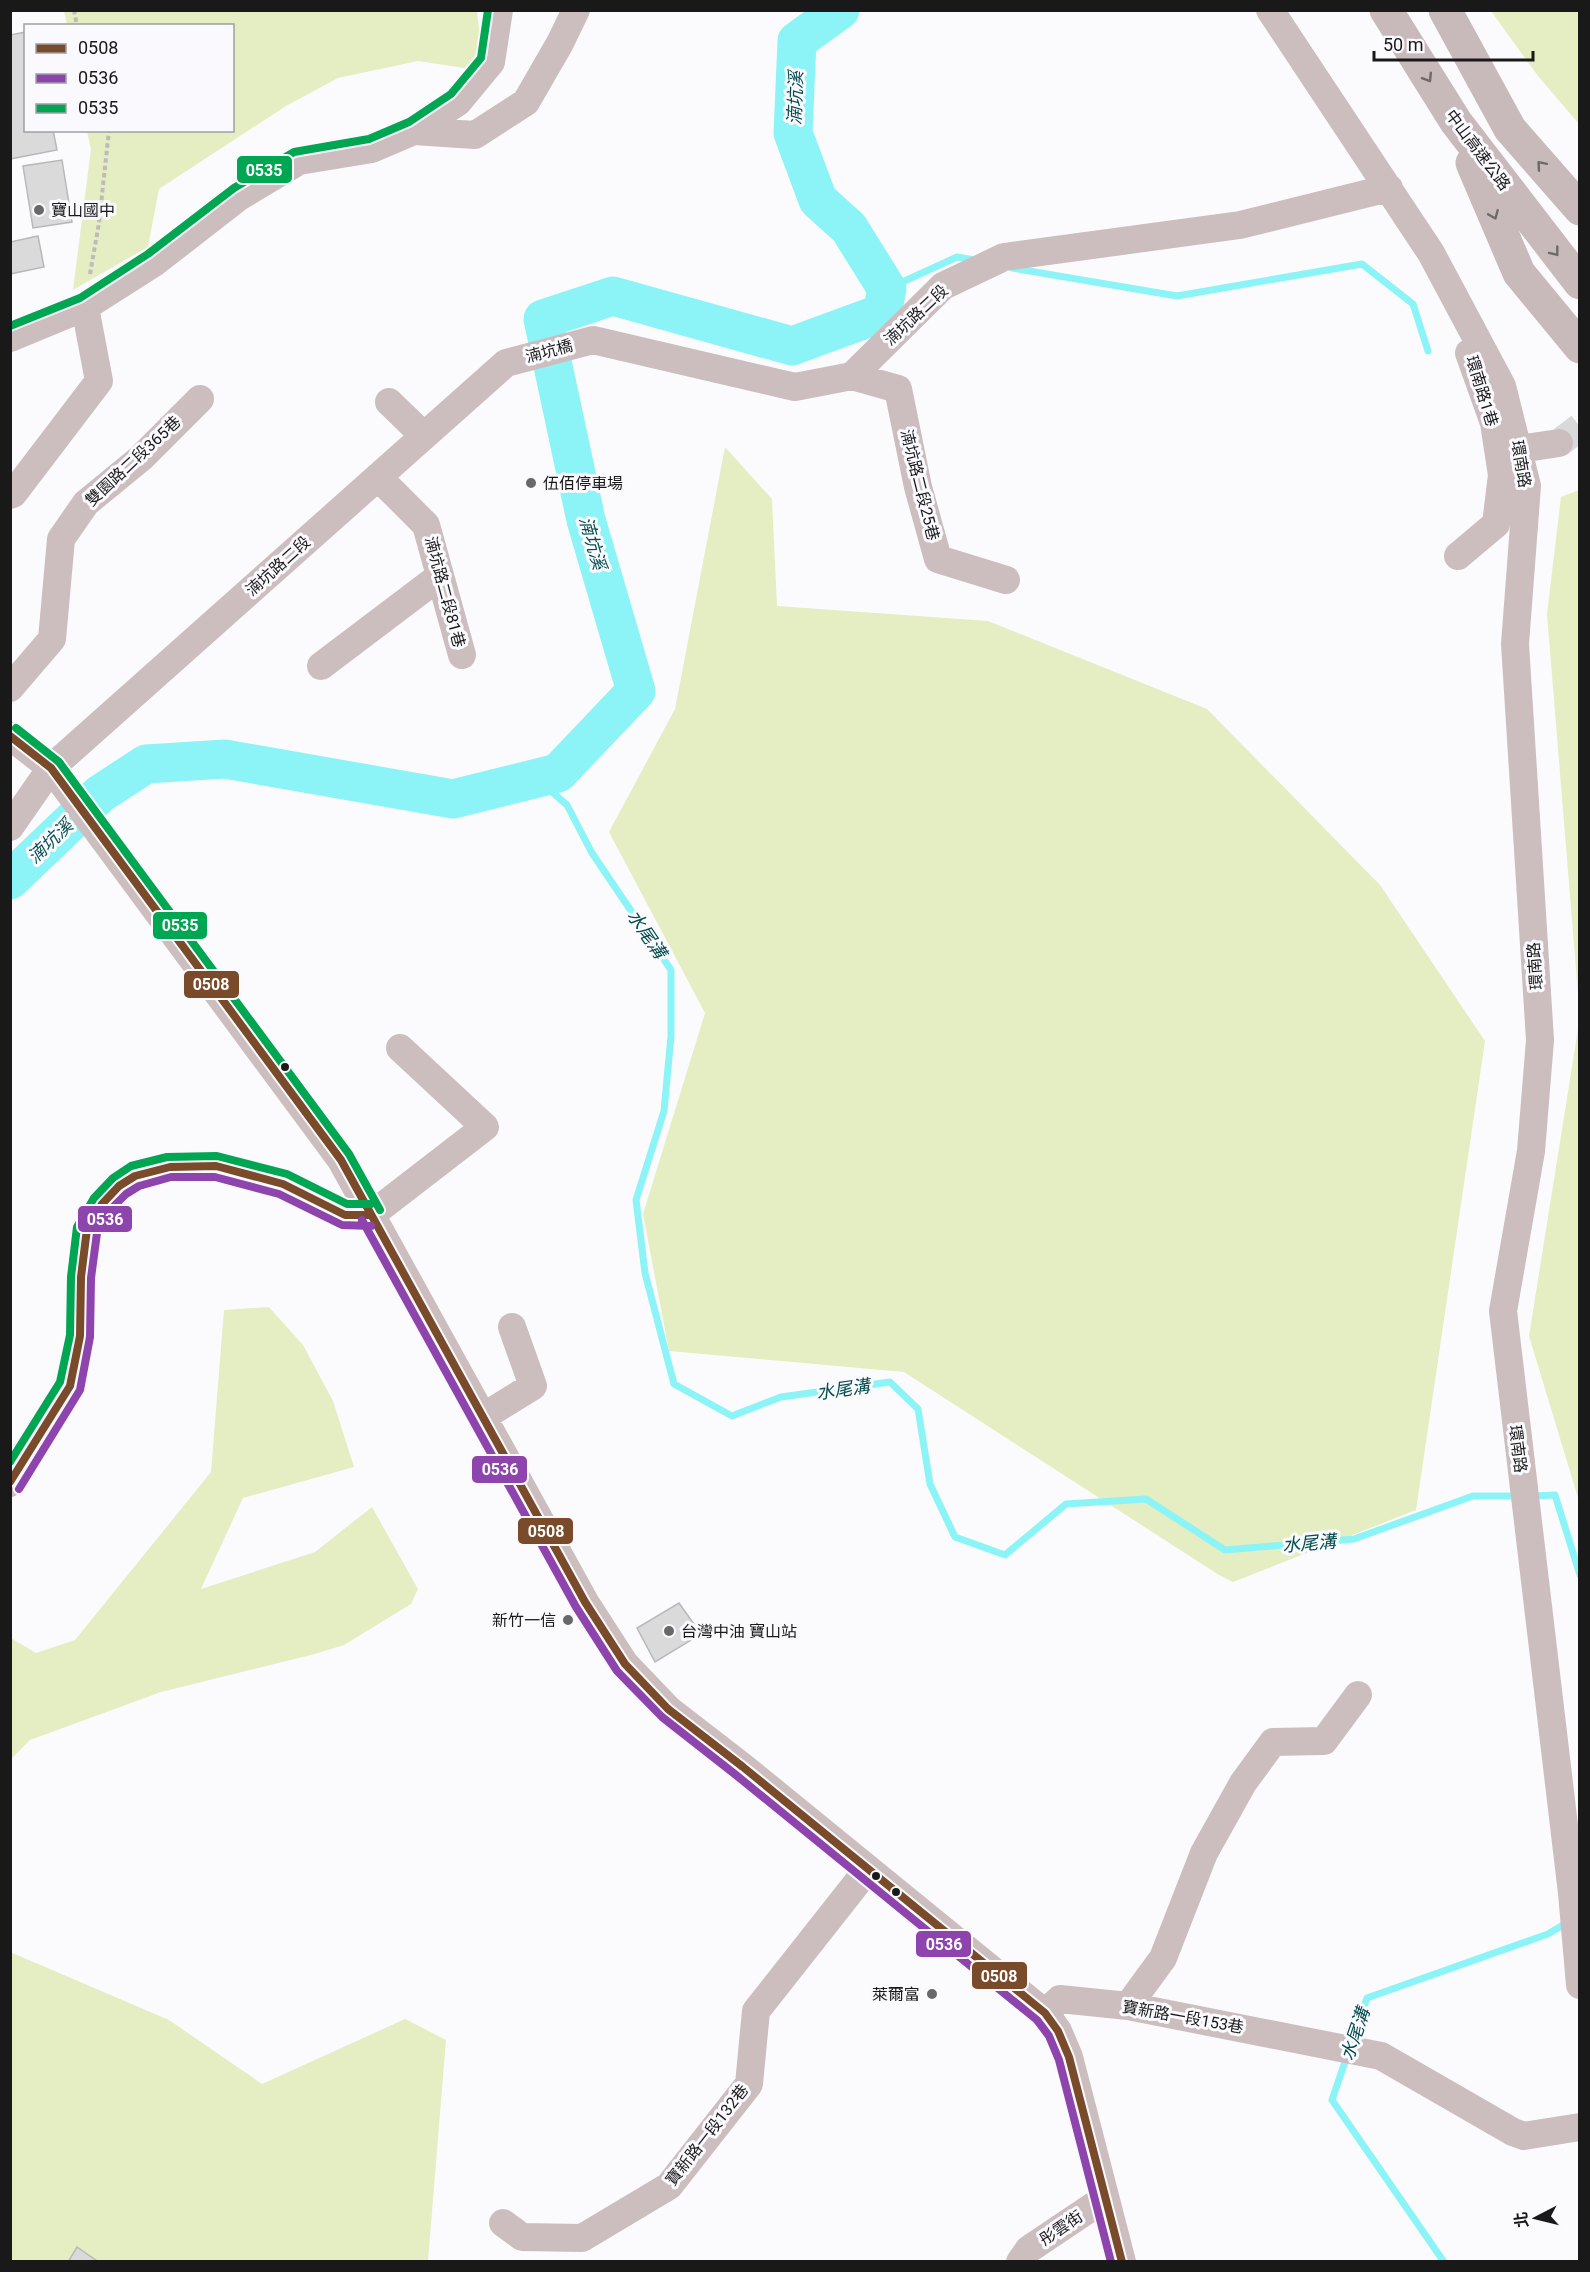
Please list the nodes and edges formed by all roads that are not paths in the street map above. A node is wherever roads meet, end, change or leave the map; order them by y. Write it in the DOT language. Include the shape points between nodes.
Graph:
graph roads {
  1 [pos="499,10"];
  2 [pos="576,10"];
  3 [pos="1270,10"];
  4 [pos="1386,10"];
  5 [pos="1445,10"];
  6 [pos="1456,122"];
  7 [pos="414,131"];
  8 [pos="1389,188"];
  9 [pos="1580,209"];
  10 [pos="1580,283"];
  11 [pos="85,307"];
  12 [pos="1464,315"];
  13 [pos="10,338"];
  14 [pos="1580,347"];
  15 [pos="506,363"];
  16 [pos="852,376"];
  17 [pos="200,399"];
  18 [pos="389,402"];
  19 [pos="424,436"];
  20 [pos="1559,443"];
  21 [pos="1519,449"];
  22 [pos="378,477"];
  23 [pos="10,495"];
  24 [pos="1458,556"];
  25 [pos="440,576"];
  26 [pos="1006,580"];
  27 [pos="462,655"];
  28 [pos="321,666"];
  29 [pos="10,688"];
  30 [pos="10,736"];
  31 [pos="51,768"];
  32 [pos="10,827"];
  33 [pos="400,1048"];
  34 [pos="371,1215"];
  35 [pos="512,1327"];
  36 [pos="483,1417"];
  37 [pos="10,1483"];
  38 [pos="1358,1695"];
  39 [pos="868,1869"];
  40 [pos="1580,1985"];
  41 [pos="1128,2006"];
  42 [pos="1045,2013"];
  43 [pos="1580,2127"];
  44 [pos="1105,2198"];
  45 [pos="503,2223"];
  46 [pos="1020,2262"];
  47 [pos="1122,2262"];
  1 -- 7 [label="street" via="491,62 458,102"];
  2 -- 7 [label="street" via="526,102 475,135"];
  3 -- 8 [label="street, 環南路"];
  4 -- 6 [label="highway, 中山高速公路, one-way"];
  9 -- 5 [label="highway, one-way" via="1510,129"];
  6 -- 10 [label="highway, 中山高速公路, one-way"];
  6 -- 14 [label="highway, one-way" via="1519,273"];
  7 -- 11 [label="street" via="372,149 299,161 239,197 154,263"];
  8 -- 12 [label="street, 環南路" via="1431,253"];
  8 -- 16 [label="street, 湳坑路二段" via="1240,225 1004,257 943,286"];
  11 -- 13 [label="street"];
  11 -- 23 [label="street" via="99,381"];
  12 -- 21 [label="street, 環南路" via="1502,386"];
  12 -- 24 [label="street, 環南路1巷" via="1470,359 1494,423 1502,475 1496,524"];
  15 -- 16 [label="street, 湳坑橋" via="593,340 795,387"];
  15 -- 19 [label="street, 湳坑路二段"];
  16 -- 26 [label="street, 湳坑路二段25巷" via="898,389 938,559"];
  17 -- 29 [label="street, 雙園路二段365巷" via="141,458 86,503 61,539 52,639"];
  18 -- 19 [label="street"];
  19 -- 22 [label="street, 湳坑路二段"];
  20 -- 21 [label="street"];
  21 -- 40 [label="street, 環南路" via="1527,486 1515,644 1540,1040 1531,1151 1503,1311"];
  22 -- 25 [label="street, 湳坑路二段81巷" via="426,525"];
  22 -- 31 [label="street, 湳坑路二段"];
  25 -- 27 [label="street, 湳坑路二段81巷"];
  25 -- 28 [label="street"];
  30 -- 31 [label="street"];
  31 -- 32 [label="street, 湳坑路二段"];
  31 -- 34 [label="street" via="341,1160"];
  33 -- 34 [label="street" via="485,1127"];
  34 -- 36 [label="street"];
  34 -- 37 [label="street" via="345,1215 283,1184 216,1166 170,1167 135,1176 119,1186 87,1229 80,1336 70,1386"];
  35 -- 36 [label="street" via="533,1386"];
  36 -- 39 [label="street" via="585,1602 625,1664 668,1709"];
  38 -- 41 [label="street" via="1324,1741 1273,1742 1243,1783 1204,1853 1163,1958"];
  39 -- 42 [label="street"];
  39 -- 45 [label="street, 寶新路一段132巷" via="756,2011 749,2084 669,2186 582,2238 522,2237"];
  41 -- 42 [label="street, 寶新路一段153巷" via="1060,1999"];
  41 -- 43 [label="street, 寶新路一段153巷" via="1381,2056 1524,2136"];
  42 -- 44 [label="street" via="1070,2057"];
  44 -- 46 [label="street, 彤雲街" via="1029,2249"];
  44 -- 47 [label="street"];
}
